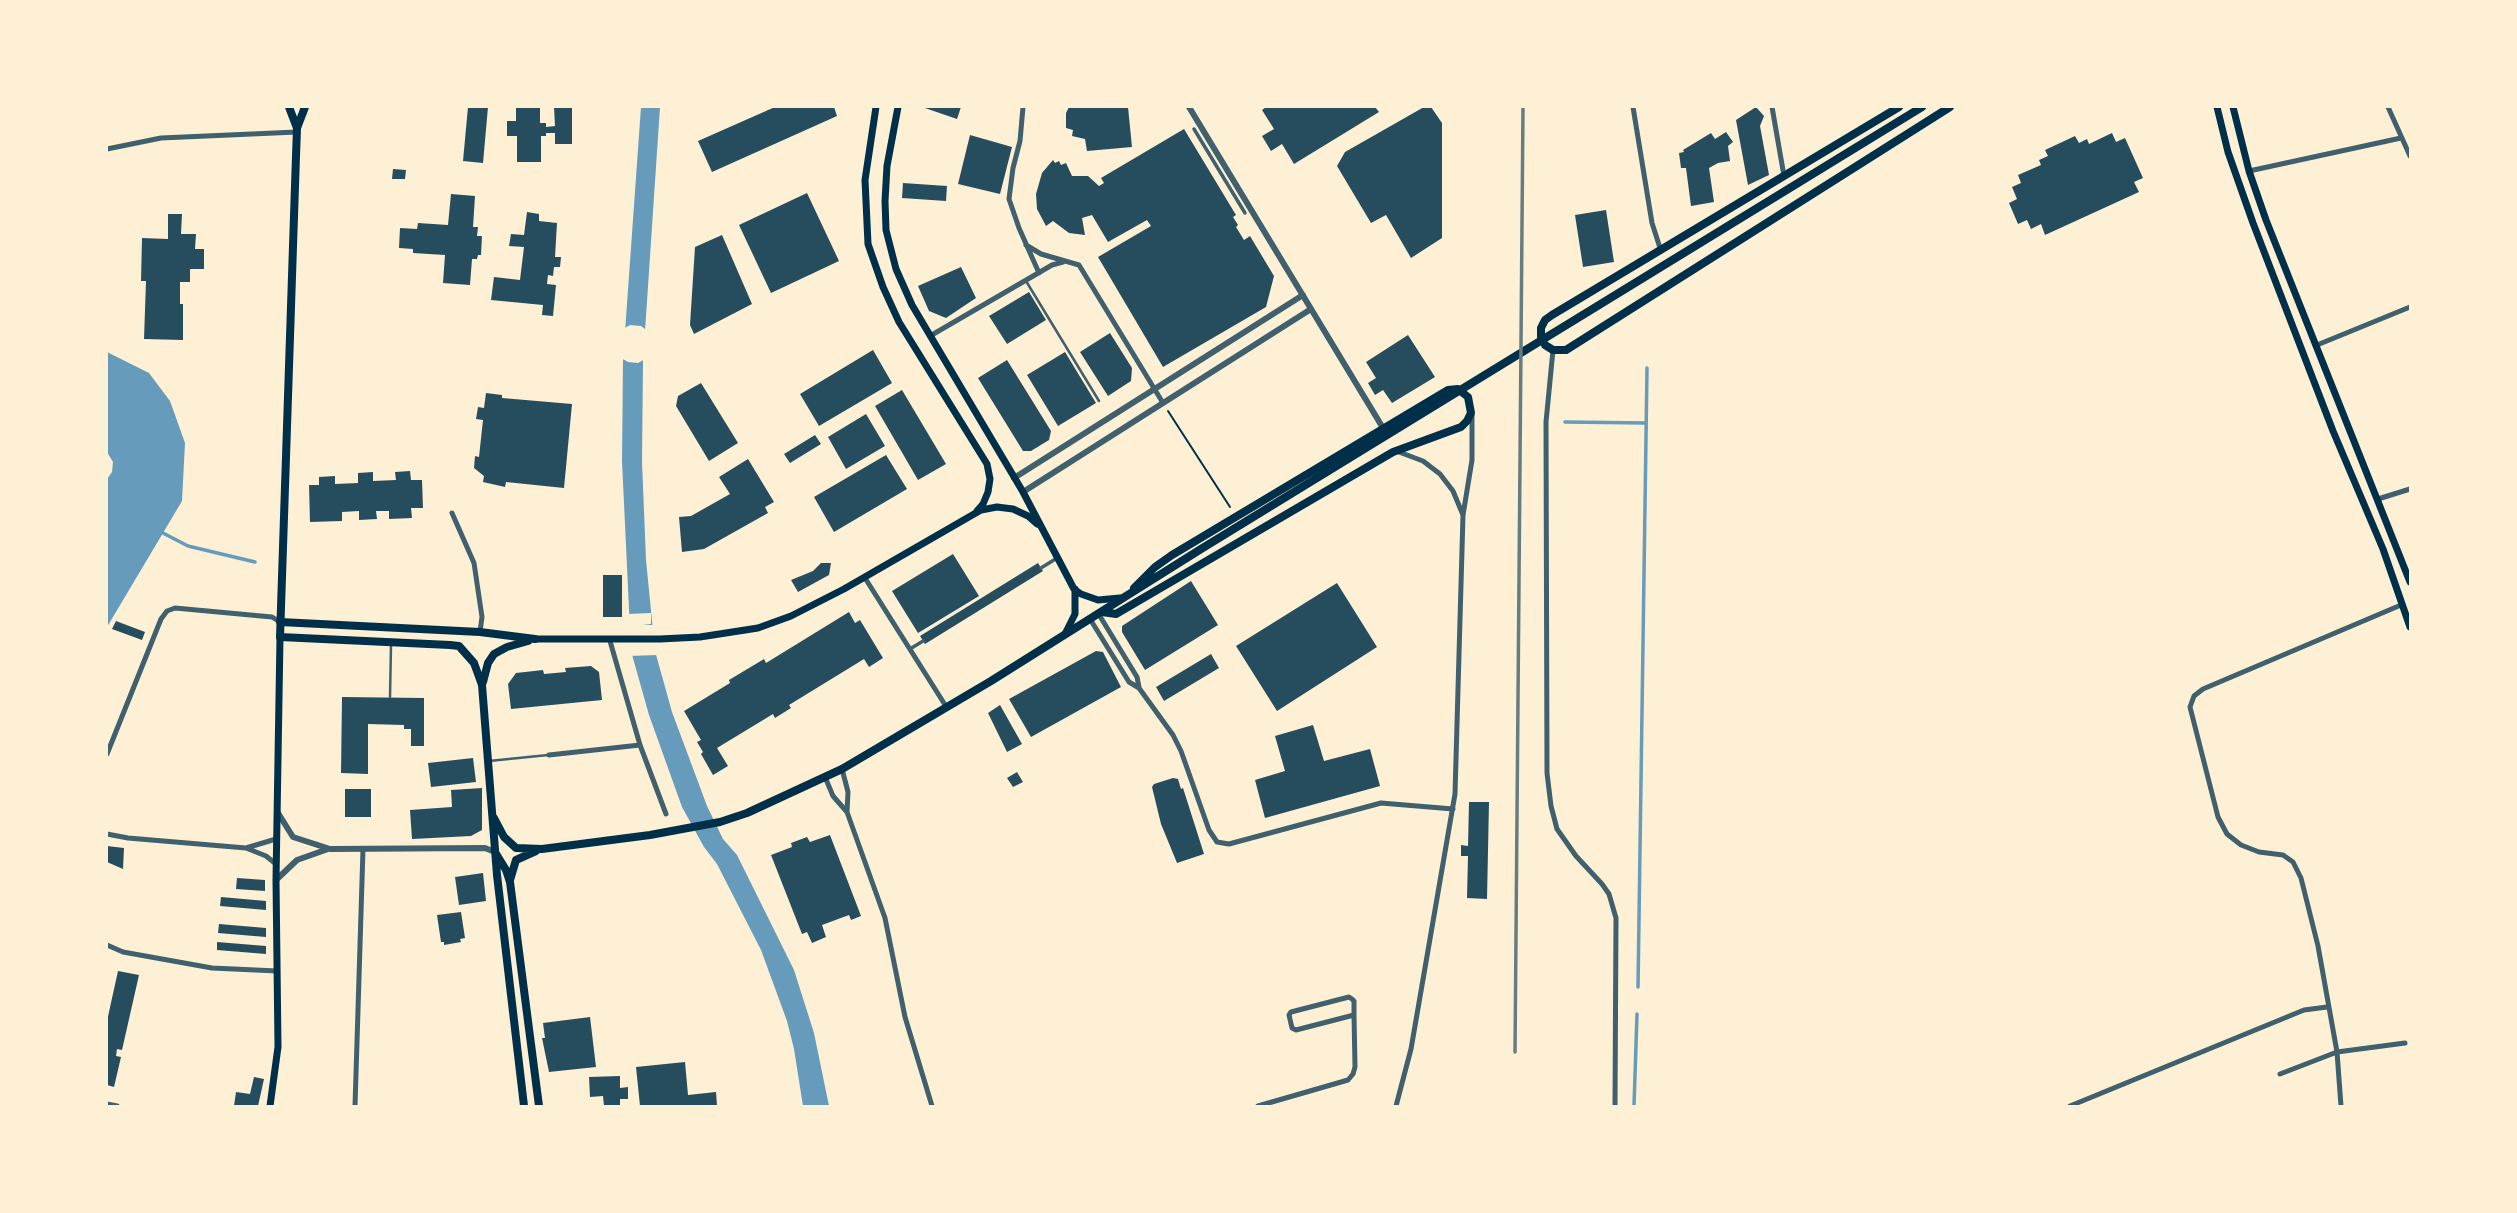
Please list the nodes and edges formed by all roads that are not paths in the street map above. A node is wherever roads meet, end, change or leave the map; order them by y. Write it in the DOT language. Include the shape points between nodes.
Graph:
graph roads {
  1 [pos="289,107"];
  2 [pos="305,107"];
  3 [pos="876,107"];
  4 [pos="898,107"];
  5 [pos="1023,107"];
  6 [pos="1189,107"];
  7 [pos="1633,107"];
  8 [pos="1772,107"];
  9 [pos="1922,107"];
  10 [pos="1950,107"];
  11 [pos="2217,107"];
  12 [pos="2232,107"];
  13 [pos="2388,107"];
  14 [pos="1895,108"];
  15 [pos="1194,129"];
  16 [pos="297,130"];
  17 [pos="2401,138"];
  18 [pos="107,149"];
  19 [pos="2410,156"];
  20 [pos="2249,171"];
  21 [pos="1784,177"];
  22 [pos="1245,213"];
  23 [pos="1026,245"];
  24 [pos="1661,251"];
  25 [pos="1073,261"];
  26 [pos="1039,273"];
  27 [pos="1026,281"];
  28 [pos="1303,295"];
  29 [pos="2410,307"];
  30 [pos="1311,309"];
  31 [pos="930,336"];
  32 [pos="2317,345"];
  33 [pos="1553,350"];
  34 [pos="1155,389"];
  35 [pos="1099,401"];
  36 [pos="1163,403"];
  37 [pos="1471,408"];
  38 [pos="1383,428"];
  39 [pos="1393,452"];
  40 [pos="1014,478"];
  41 [pos="2410,489"];
  42 [pos="1023,492"];
  43 [pos="2378,499"];
  44 [pos="452,513"];
  45 [pos="974,514"];
  46 [pos="1463,515"];
  47 [pos="1040,527"];
  48 [pos="1057,558"];
  49 [pos="1041,568"];
  50 [pos="865,578"];
  51 [pos="2410,582"];
  52 [pos="1074,589"];
  53 [pos="1127,595"];
  54 [pos="2402,605"];
  55 [pos="1096,615"];
  56 [pos="280,622"];
  57 [pos="2410,626"];
  58 [pos="480,632"];
  59 [pos="1063,636"];
  60 [pos="280,637"];
  61 [pos="535,639"];
  62 [pos="610,640"];
  63 [pos="923,641"];
  64 [pos="391,642"];
  65 [pos="910,649"];
  66 [pos="482,685"];
  67 [pos="390,697"];
  68 [pos="947,708"];
  69 [pos="640,745"];
  70 [pos="107,754"];
  71 [pos="549,755"];
  72 [pos="489,761"];
  73 [pos="842,769"];
  74 [pos="825,776"];
  75 [pos="1453,809"];
  76 [pos="277,811"];
  77 [pos="847,812"];
  78 [pos="666,814"];
  79 [pos="494,818"];
  80 [pos="107,834"];
  81 [pos="276,838"];
  82 [pos="246,848"];
  83 [pos="330,849"];
  84 [pos="363,849"];
  85 [pos="542,849"];
  86 [pos="495,852"];
  87 [pos="276,864"];
  88 [pos="276,880"];
  89 [pos="510,882"];
  90 [pos="107,945"];
  91 [pos="277,971"];
  92 [pos="2327,1007"];
  93 [pos="1354,1015"];
  94 [pos="2405,1043"];
  95 [pos="2337,1052"];
  96 [pos="2280,1074"];
  97 [pos="107,1104"];
  98 [pos="117,1106"];
  99 [pos="270,1106"];
  100 [pos="355,1106"];
  101 [pos="524,1106"];
  102 [pos="539,1106"];
  103 [pos="932,1106"];
  104 [pos="1258,1106"];
  105 [pos="1396,1106"];
  106 [pos="1615,1106"];
  107 [pos="2070,1106"];
  108 [pos="2341,1106"];
  1 -- 16 [label="main road"];
  2 -- 16 [label="main road"];
  3 -- 45 [label="main road" via="865,180 871,254 913,348 986,464 988,492"];
  4 -- 31 [label="main road" via="887,166 886,230 907,293"];
  5 -- 23 [label="street" via="1009,199"];
  6 -- 28 [label="street"];
  7 -- 24 [label="street"];
  8 -- 21 [label="street"];
  9 -- 53 [label="main road"];
  10 -- 33 [label="main road" via="1566,350"];
  11 -- 54 [label="main road" via="2253,223"];
  12 -- 20 [label="main road"];
  13 -- 17 [label="street"];
  14 -- 21 [label="main road"];
  15 -- 22 [label="street"];
  16 -- 18 [label="street" via="161,138"];
  16 -- 56 [label="main road"];
  17 -- 19 [label="street"];
  17 -- 20 [label="street"];
  20 -- 32 [label="main road"];
  21 -- 24 [label="main road"];
  23 -- 25 [label="street" via="1049,257"];
  23 -- 26 [label="street"];
  24 -- 33 [label="main road" via="1545,320 1541,337"];
  25 -- 26 [label="street"];
  25 -- 34 [label="street"];
  26 -- 27 [label="street"];
  27 -- 31 [label="street"];
  27 -- 35 [label="lane"];
  28 -- 30 [label="street"];
  28 -- 34 [label="street"];
  29 -- 32 [label="street"];
  30 -- 36 [label="street"];
  30 -- 38 [label="street"];
  31 -- 40 [label="main road"];
  32 -- 43 [label="main road"];
  33 -- 106 [label="street" via="1546,422 1547,773 1557,830 1609,894 1616,918"];
  34 -- 36 [label="street"];
  34 -- 40 [label="street"];
  36 -- 42 [label="street"];
  37 -- 38 [label="main road" via="1465,393 1453,388"];
  37 -- 39 [label="main road" via="1461,427"];
  37 -- 46 [label="street" via="1472,460"];
  38 -- 53 [label="main road" via="1155,567"];
  39 -- 46 [label="street" via="1413,456 1440,474"];
  39 -- 55 [label="main road" via="1116,614"];
  40 -- 42 [label="main road"];
  41 -- 43 [label="street"];
  42 -- 47 [label="main road"];
  43 -- 51 [label="main road"];
  44 -- 58 [label="street" via="474,563"];
  45 -- 47 [label="main road" via="1005,507 1021,512"];
  45 -- 50 [label="main road"];
  46 -- 75 [label="street"];
  47 -- 48 [label="main road"];
  48 -- 49 [label="street"];
  48 -- 52 [label="main road"];
  50 -- 62 [label="main road" via="758,628 709,636"];
  50 -- 65 [label="street"];
  52 -- 53 [label="main road" via="1098,600"];
  52 -- 59 [label="main road" via="1075,614"];
  53 -- 55 [label="main road"];
  54 -- 57 [label="main road"];
  54 -- 92 [label="street" via="2203,689 2190,706 2218,817 2227,834 2250,849 2283,855 2293,862 2301,878"];
  55 -- 59 [label="main road"];
  55 -- 75 [label="street" via="1181,751 1217,842 1229,844 1381,803"];
  56 -- 58 [label="main road"];
  56 -- 60 [label="main road"];
  56 -- 70 [label="street" via="272,617 167,611"];
  58 -- 61 [label="main road"];
  59 -- 68 [label="main road"];
  60 -- 64 [label="main road"];
  60 -- 76 [label="main road"];
  61 -- 62 [label="main road"];
  61 -- 66 [label="main road" via="494,654"];
  62 -- 69 [label="street"];
  63 -- 65 [label="street"];
  64 -- 66 [label="main road" via="459,646 474,663"];
  64 -- 67 [label="lane"];
  65 -- 68 [label="street"];
  66 -- 72 [label="main road"];
  68 -- 73 [label="main road"];
  69 -- 71 [label="street"];
  69 -- 78 [label="street"];
  71 -- 72 [label="lane"];
  72 -- 79 [label="main road"];
  73 -- 74 [label="main road"];
  73 -- 77 [label="street"];
  74 -- 77 [label="street" via="833,796"];
  74 -- 85 [label="main road" via="720,822"];
  75 -- 105 [label="street" via="1411,1049"];
  76 -- 81 [label="main road"];
  76 -- 83 [label="street" via="293,837"];
  77 -- 103 [label="street" via="884,918 905,1017"];
  79 -- 85 [label="main road" via="516,848"];
  79 -- 86 [label="main road"];
  80 -- 82 [label="street"];
  81 -- 82 [label="street"];
  81 -- 87 [label="main road"];
  82 -- 87 [label="street"];
  83 -- 84 [label="street"];
  83 -- 88 [label="street" via="297,860"];
  84 -- 86 [label="street" via="485,848"];
  84 -- 100 [label="street"];
  85 -- 89 [label="main road" via="516,860"];
  86 -- 89 [label="main road"];
  86 -- 101 [label="main road"];
  87 -- 88 [label="main road"];
  88 -- 91 [label="main road"];
  89 -- 102 [label="main road"];
  90 -- 91 [label="street" via="212,968"];
  91 -- 99 [label="main road" via="277,1061"];
  92 -- 95 [label="street"];
  92 -- 107 [label="street" via="2304,1010"];
  93 -- 93 [label="street" via="1296,1030 1289,1015 1349,997"];
  93 -- 104 [label="street" via="1355,1067 1348,1080"];
  94 -- 95 [label="street"];
  95 -- 96 [label="street"];
  95 -- 108 [label="street"];
  97 -- 98 [label="street"];
}
